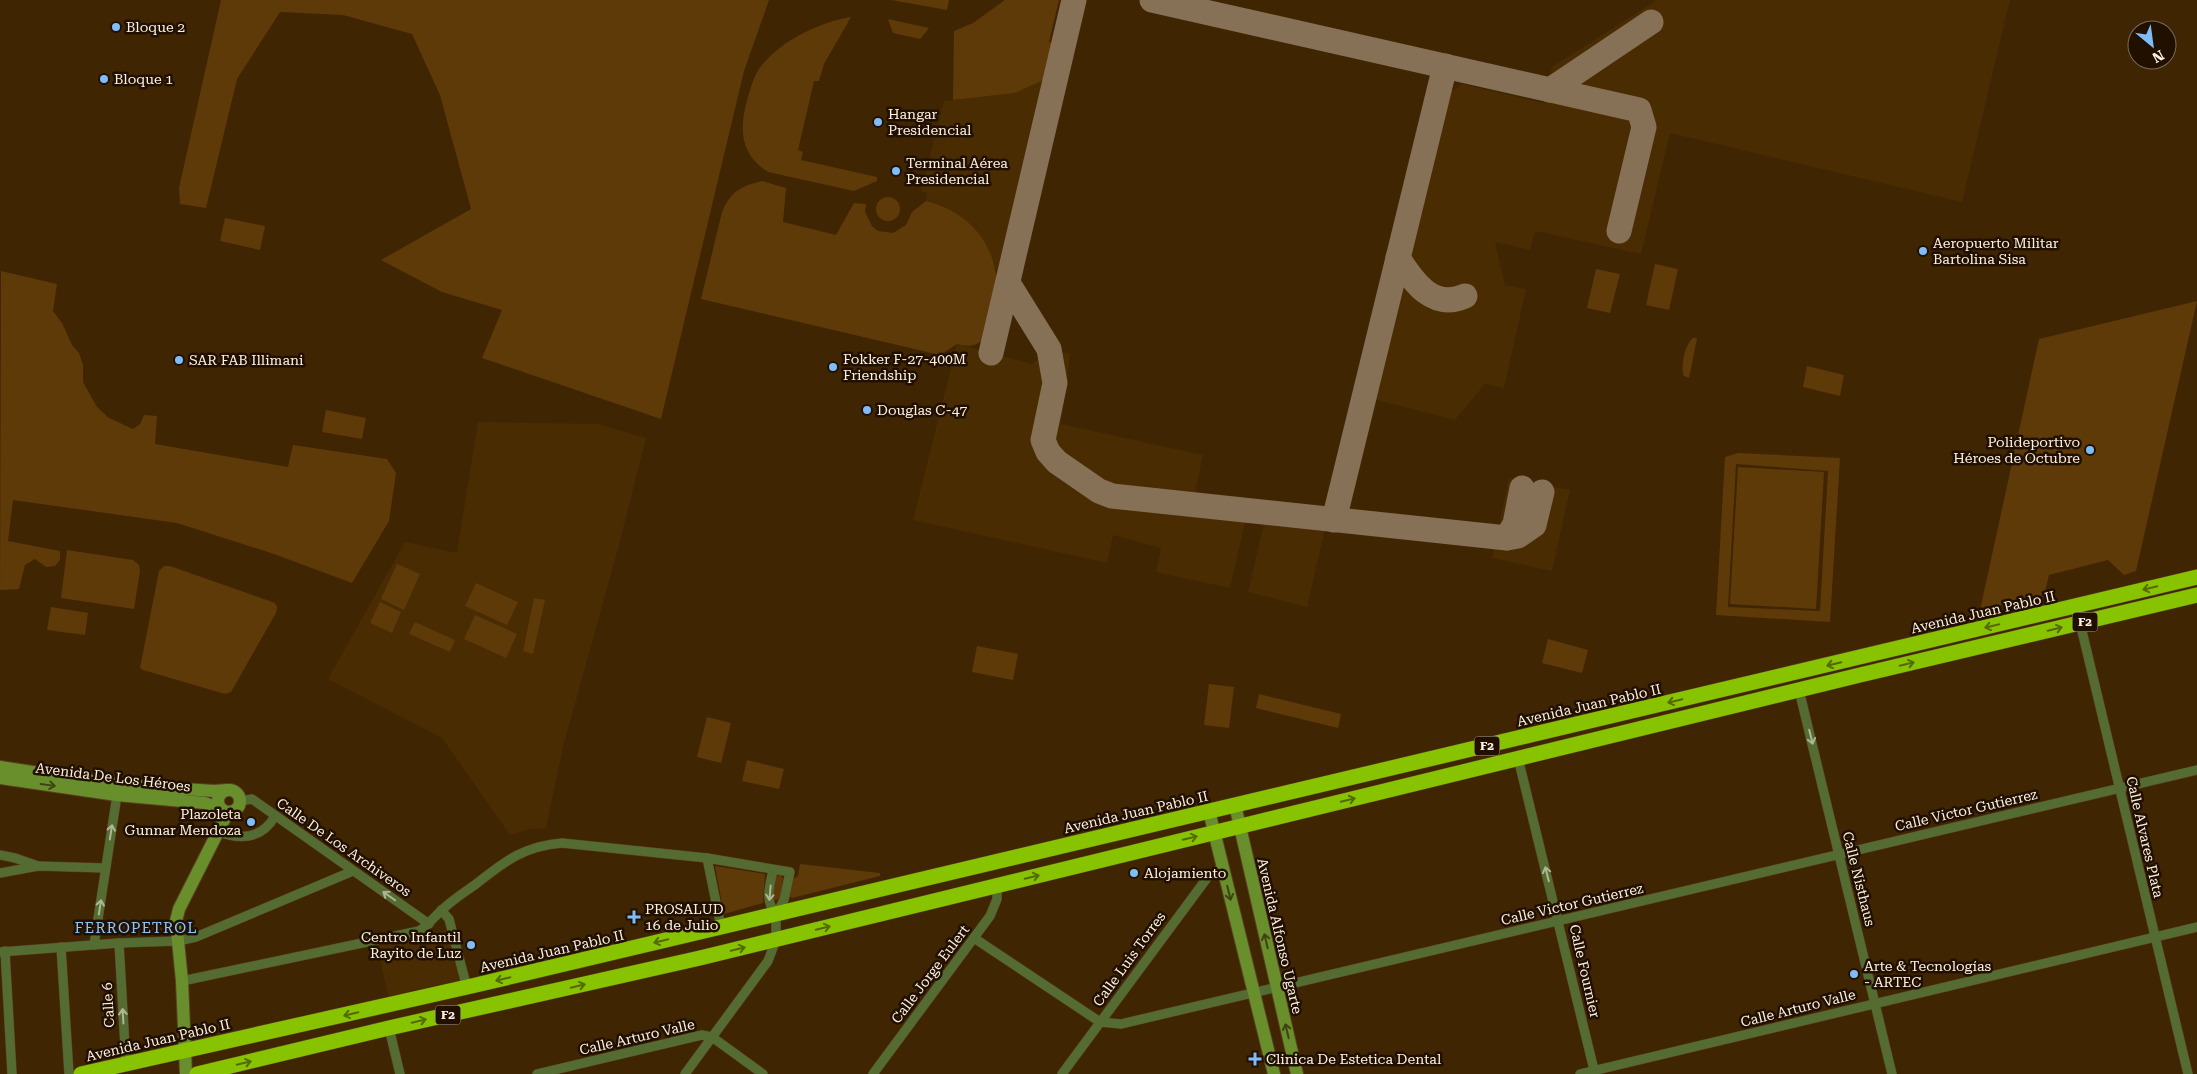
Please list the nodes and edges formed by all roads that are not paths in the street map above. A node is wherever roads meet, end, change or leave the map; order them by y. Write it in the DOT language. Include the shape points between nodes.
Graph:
graph roads {
  1 [pos="2197,576"];
  2 [pos="2197,595"];
  3 [pos="2076,606"];
  4 [pos="2080,623"];
  5 [pos="1799,690"];
  6 [pos="1518,758"];
  7 [pos="0,767"];
  8 [pos="2197,770"];
  9 [pos="0,778"];
  10 [pos="2119,788"];
  11 [pos="228,790"];
  12 [pos="117,795"];
  13 [pos="240,800"];
  14 [pos="1235,805"];
  15 [pos="224,811"];
  16 [pos="1210,811"];
  17 [pos="275,816"];
  18 [pos="1239,826"];
  19 [pos="218,832"];
  20 [pos="1215,832"];
  21 [pos="1839,854"];
  22 [pos="0,855"];
  23 [pos="707,858"];
  24 [pos="38,866"];
  25 [pos="1223,866"];
  26 [pos="106,868"];
  27 [pos="773,870"];
  28 [pos="353,871"];
  29 [pos="0,873"];
  30 [pos="997,886"];
  31 [pos="441,910"];
  32 [pos="776,914"];
  33 [pos="1559,922"];
  34 [pos="429,924"];
  35 [pos="721,927"];
  36 [pos="2197,927"];
  37 [pos="2155,937"];
  38 [pos="974,938"];
  39 [pos="776,940"];
  40 [pos="178,941"];
  41 [pos="118,943"];
  42 [pos="94,945"];
  43 [pos="61,947"];
  44 [pos="2,952"];
  45 [pos="182,981"];
  46 [pos="467,988"];
  47 [pos="1277,988"];
  48 [pos="1254,994"];
  49 [pos="1875,1003"];
  50 [pos="1100,1022"];
  51 [pos="389,1028"];
  52 [pos="712,1037"];
  53 [pos="186,1050"];
  54 [pos="126,1064"];
  55 [pos="1595,1072"];
  56 [pos="12,1074"];
  57 [pos="69,1074"];
  58 [pos="82,1074"];
  59 [pos="186,1074"];
  60 [pos="197,1074"];
  61 [pos="400,1074"];
  62 [pos="537,1074"];
  63 [pos="685,1074"];
  64 [pos="762,1074"];
  65 [pos="873,1074"];
  66 [pos="1062,1074"];
  67 [pos="1274,1074"];
  68 [pos="1296,1074"];
  69 [pos="1580,1074"];
  70 [pos="1892,1074"];
  71 [pos="2188,1074"];
  1 -- 3 [label="highway, Avenida Juan Pablo II / F2, one-way"];
  2 -- 4 [label="highway, F2"];
  3 -- 4 [label="street, Calle Alvares Plata"];
  3 -- 14 [label="highway, Avenida Juan Pablo II / F2, one-way"];
  5 -- 4 [label="highway, F2, one-way"];
  4 -- 10 [label="street, Calle Alvares Plata"];
  5 -- 6 [label="highway, F2"];
  5 -- 21 [label="street, Calle Nisthaus, one-way"];
  18 -- 6 [label="highway, F2, one-way"];
  33 -- 6 [label="street, Calle Fournier, one-way"];
  7 -- 11 [label="street, Avenida De Los Héroes" via="118,785"];
  8 -- 10 [label="street, Calle Victor Gutierrez"];
  9 -- 12 [label="street, Avenida De Los Héroes, one-way"];
  10 -- 21 [label="street, Calle Victor Gutierrez"];
  10 -- 37 [label="street, Calle Alvares Plata"];
  11 -- 13 [label="street" via="238,794"];
  11 -- 15 [label="street" via="219,796 218,803"];
  12 -- 15 [label="street, Avenida De Los Héroes" via="205,803"];
  26 -- 12 [label="street, one-way"];
  13 -- 15 [label="street" via="235,810"];
  13 -- 17 [label="street, Calle De Los Archiveros" via="252,799"];
  14 -- 16 [label="highway, Avenida Juan Pablo II / F2"];
  14 -- 18 [label="street, Avenida Alfonso Ugarte"];
  15 -- 19 [label="street"];
  16 -- 20 [label="street"];
  16 -- 32 [label="highway, Avenida Juan Pablo II / F2"];
  17 -- 19 [label="street" via="271,824 254,835 233,837"];
  17 -- 28 [label="street, Calle De Los Archiveros"];
  18 -- 20 [label="highway, F2"];
  47 -- 18 [label="street, Avenida Alfonso Ugarte, one-way"];
  19 -- 40 [label="street" via="179,909 176,921"];
  20 -- 25 [label="street"];
  30 -- 20 [label="highway, F2, one-way"];
  21 -- 33 [label="street, Calle Victor Gutierrez"];
  21 -- 49 [label="street, Calle Nisthaus"];
  22 -- 24 [label="street"];
  23 -- 27 [label="street"];
  23 -- 31 [label="street" via="562,843 542,844 505,860"];
  23 -- 35 [label="street"];
  24 -- 26 [label="street"];
  24 -- 29 [label="street"];
  25 -- 48 [label="street, one-way"];
  25 -- 50 [label="street, Calle Luis Torres" via="1207,878"];
  42 -- 26 [label="street, one-way"];
  27 -- 32 [label="street, one-way" via="768,896"];
  27 -- 32 [label="street" via="790,872 784,900"];
  34 -- 28 [label="street, Calle De Los Archiveros, one-way"];
  28 -- 40 [label="street" via="196,937"];
  30 -- 38 [label="street, Calle Jorge Eulert" via="994,907"];
  39 -- 30 [label="highway, F2, one-way"];
  31 -- 34 [label="street"];
  31 -- 46 [label="street" via="449,919"];
  32 -- 35 [label="highway, Avenida Juan Pablo II / F2"];
  32 -- 39 [label="street"];
  33 -- 47 [label="street, Calle Victor Gutierrez"];
  33 -- 55 [label="street, Calle Fournier"];
  34 -- 45 [label="street" via="419,931"];
  35 -- 46 [label="highway, Avenida Juan Pablo II / F2, one-way"];
  36 -- 37 [label="street, Calle Arturo Valle"];
  37 -- 49 [label="street, Calle Arturo Valle"];
  37 -- 71 [label="street, Calle Alvares Plata"];
  38 -- 50 [label="street, Calle Victor Gutierrez"];
  38 -- 65 [label="street, Calle Jorge Eulert"];
  51 -- 39 [label="highway, F2, one-way"];
  39 -- 52 [label="street" via="768,961"];
  40 -- 41 [label="street"];
  40 -- 45 [label="street"];
  41 -- 42 [label="street"];
  54 -- 41 [label="street, Calle 6, one-way"];
  42 -- 43 [label="street"];
  43 -- 44 [label="street"];
  43 -- 57 [label="street"];
  44 -- 56 [label="street"];
  45 -- 53 [label="street"];
  46 -- 53 [label="highway, Avenida Juan Pablo II / F2, one-way"];
  47 -- 48 [label="street, Calle Victor Gutierrez"];
  68 -- 47 [label="street, Avenida Alfonso Ugarte, one-way"];
  48 -- 50 [label="street, Calle Victor Gutierrez" via="1134,1023 1112,1025"];
  48 -- 67 [label="street"];
  49 -- 55 [label="street, Calle Arturo Valle"];
  49 -- 70 [label="street, Calle Nisthaus"];
  50 -- 66 [label="street, Calle Luis Torres"];
  60 -- 51 [label="highway, F2, one-way"];
  51 -- 61 [label="street"];
  52 -- 62 [label="street, Calle Arturo Valle" via="693,1036"];
  52 -- 63 [label="street"];
  52 -- 64 [label="street, Calle Arturo Valle"];
  53 -- 54 [label="highway, Avenida Juan Pablo II / F2"];
  53 -- 59 [label="street"];
  54 -- 58 [label="highway, Avenida Juan Pablo II / F2"];
  55 -- 69 [label="street, Calle Arturo Valle"];
}
